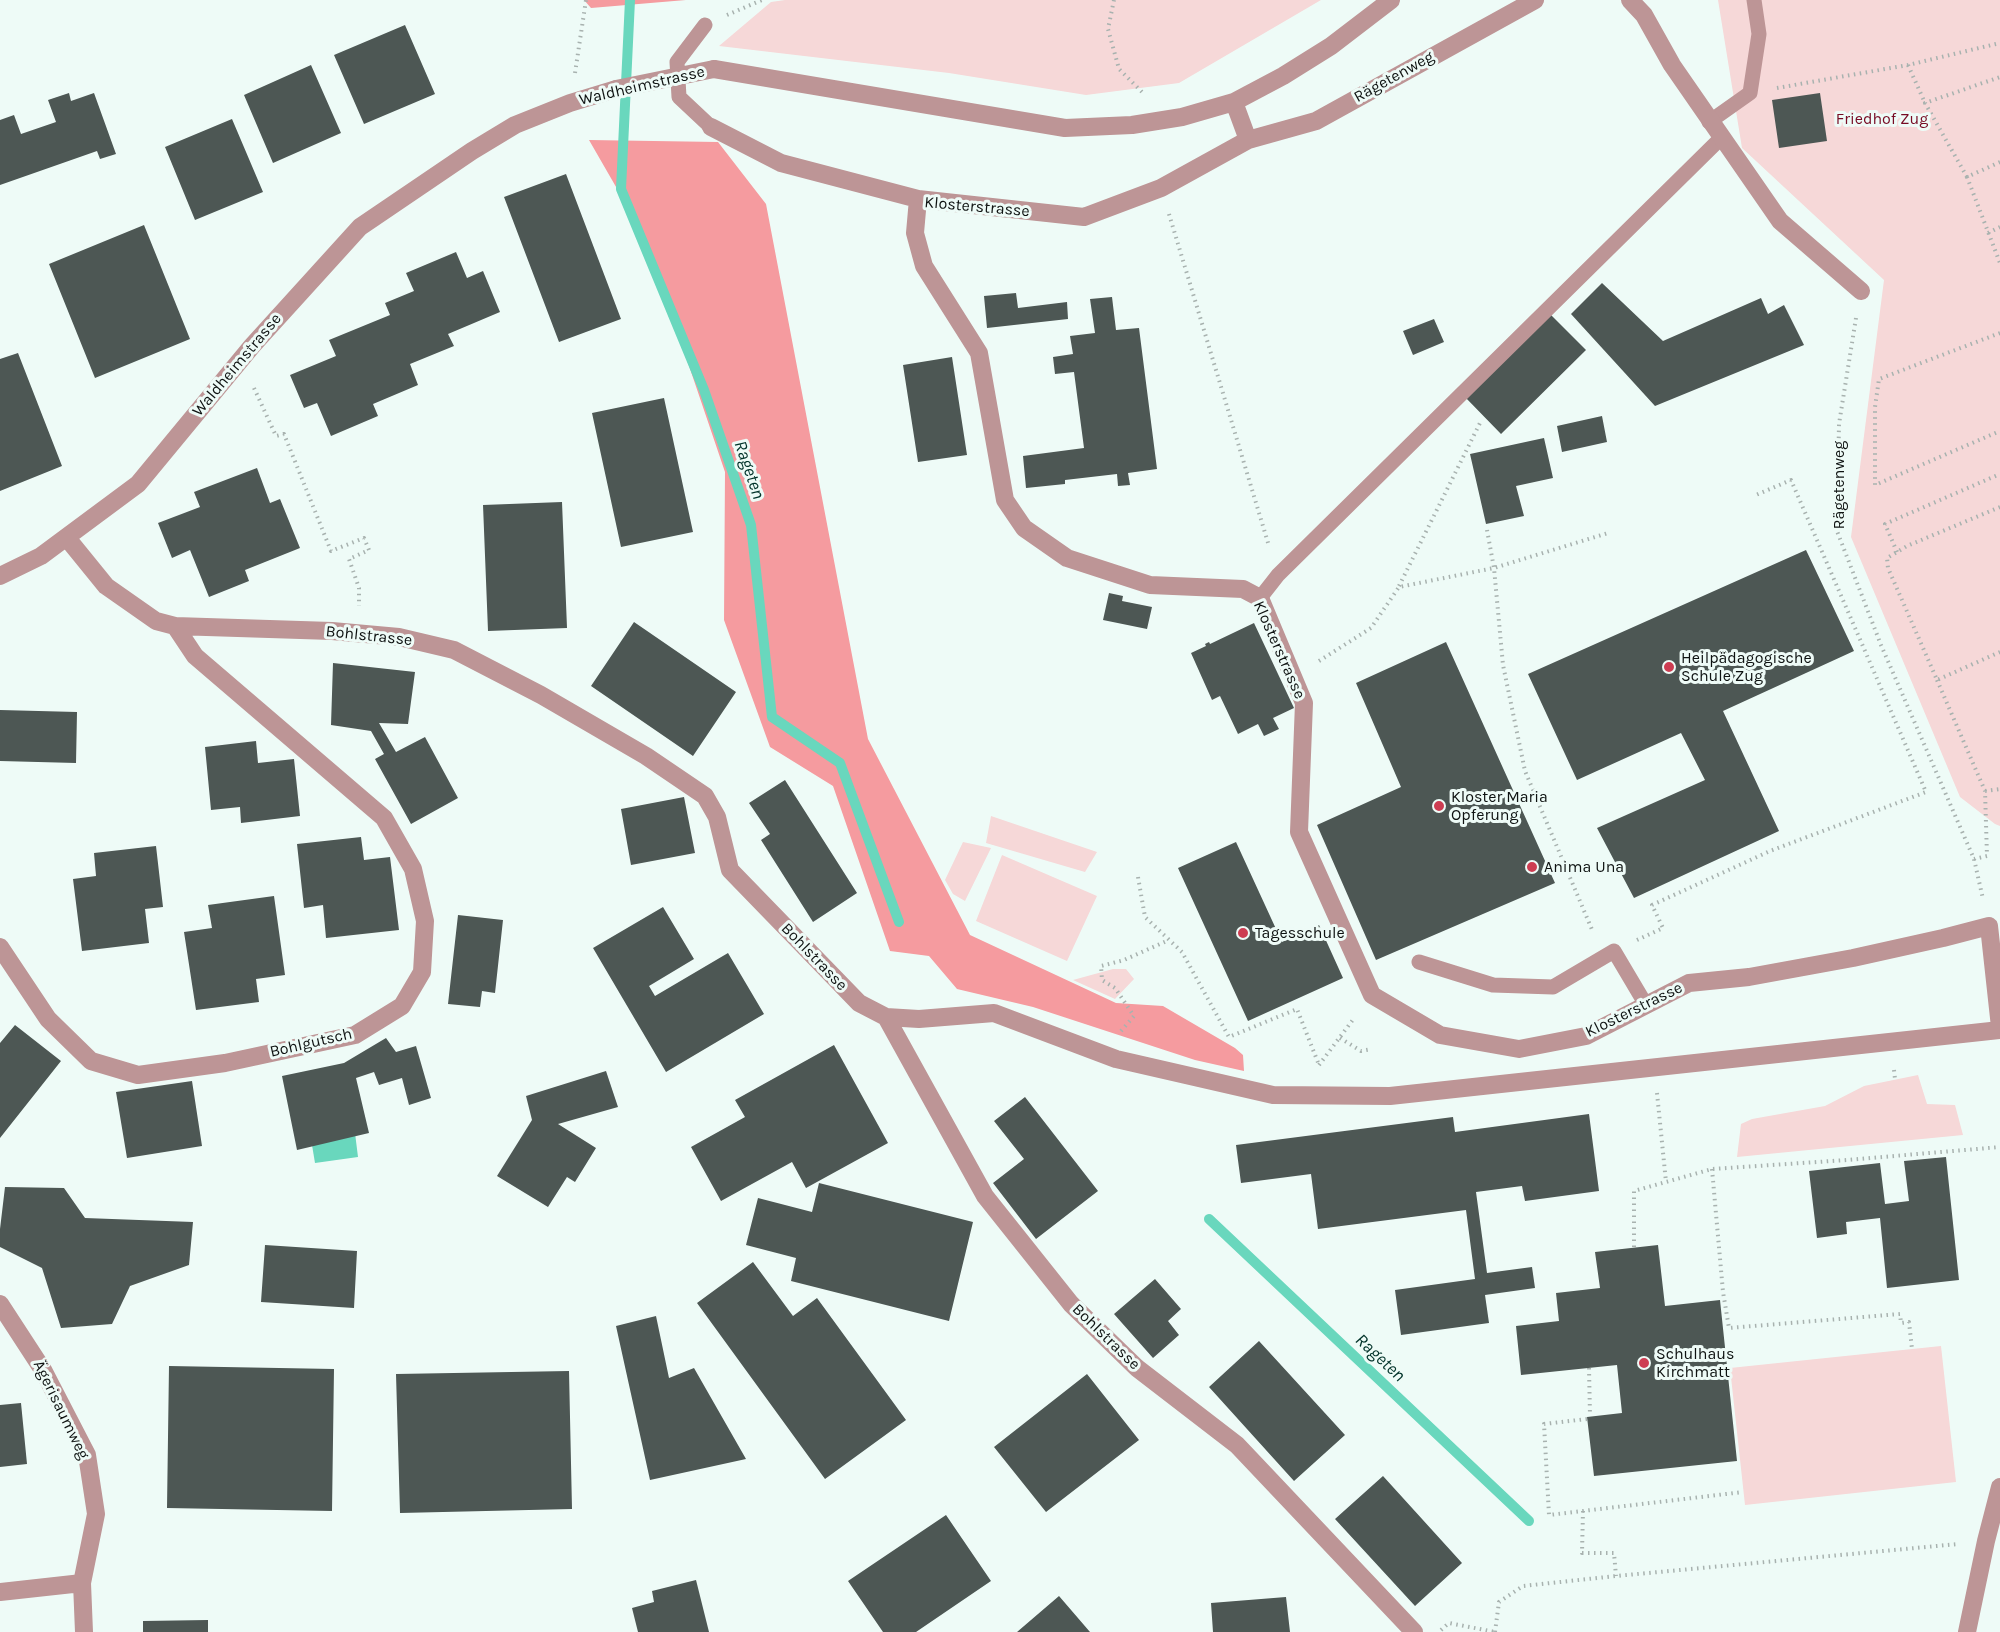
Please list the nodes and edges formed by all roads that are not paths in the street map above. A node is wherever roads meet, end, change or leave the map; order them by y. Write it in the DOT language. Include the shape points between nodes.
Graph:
graph roads {
  1 [pos="1391,0"];
  2 [pos="1534,0"];
  3 [pos="1630,0"];
  4 [pos="1754,0"];
  5 [pos="705,25"];
  6 [pos="1234,102"];
  7 [pos="705,122"];
  8 [pos="1709,122"];
  9 [pos="1721,138"];
  10 [pos="1248,140"];
  11 [pos="918,199"];
  12 [pos="1861,291"];
  13 [pos="67,538"];
  14 [pos="0,576"];
  15 [pos="1260,598"];
  16 [pos="175,626"];
  17 [pos="0,947"];
  18 [pos="1419,962"];
  19 [pos="1646,1005"];
  20 [pos="886,1017"];
  21 [pos="2000,1028"];
  22 [pos="0,1304"];
  23 [pos="2000,1487"];
  24 [pos="82,1582"];
  25 [pos="0,1592"];
  26 [pos="84,1632"];
  27 [pos="1414,1632"];
  28 [pos="1967,1632"];
  1 -- 6 [label="street, Waldheimstrasse" via="1331,46"];
  2 -- 10 [label="street, Rägetenweg" via="1316,121"];
  3 -- 8 [label="street" via="1644,15"];
  4 -- 8 [label="lane" via="1759,34 1750,93"];
  5 -- 7 [label="lane" via="678,62 680,97"];
  6 -- 10 [label="street"];
  6 -- 13 [label="street, Waldheimstrasse, bridge" via="1132,126 1065,128 714,69 616,89 570,104 515,125 360,227 252,346 138,484"];
  7 -- 11 [label="street" via="781,163"];
  8 -- 9 [label="street"];
  9 -- 12 [label="street" via="1780,221"];
  9 -- 15 [label="lane" via="1278,575"];
  10 -- 11 [label="street, Klosterstrasse" via="1161,188 1084,217"];
  11 -- 15 [label="street, Klosterstrasse" via="915,234 924,266 979,353 1005,500 1024,528 1067,558 1150,585 1243,589"];
  13 -- 14 [label="street, Waldheimstrasse"];
  13 -- 16 [label="street, Bohlstrasse" via="106,586 156,621"];
  15 -- 19 [label="street, Klosterstrasse" via="1304,703 1299,832 1372,995 1440,1035 1519,1049 1586,1036"];
  16 -- 17 [label="street, Bohlgutsch" via="195,656 384,818 413,869 425,921 422,972 402,1006 355,1035 225,1063 138,1075 91,1061 48,1019"];
  16 -- 20 [label="street, Bohlstrasse" via="399,637 454,650 541,695 646,756 705,796 717,817 730,870 859,1003"];
  18 -- 19 [label="lane" via="1493,985 1553,987 1608,954"];
  19 -- 21 [label="street, Klosterstrasse" via="1689,983 1853,958 1989,926"];
  20 -- 21 [label="street" via="919,1019 994,1013 1116,1059 1273,1095 1390,1096"];
  20 -- 27 [label="street, Bohlstrasse" via="985,1196 1071,1304 1137,1368 1238,1445"];
  22 -- 24 [label="street, Ägerisaumweg" via="43,1370 87,1455 96,1514"];
  23 -- 28 [label="street"];
  24 -- 25 [label="street"];
  24 -- 26 [label="street, Ägerisaumweg"];
}
